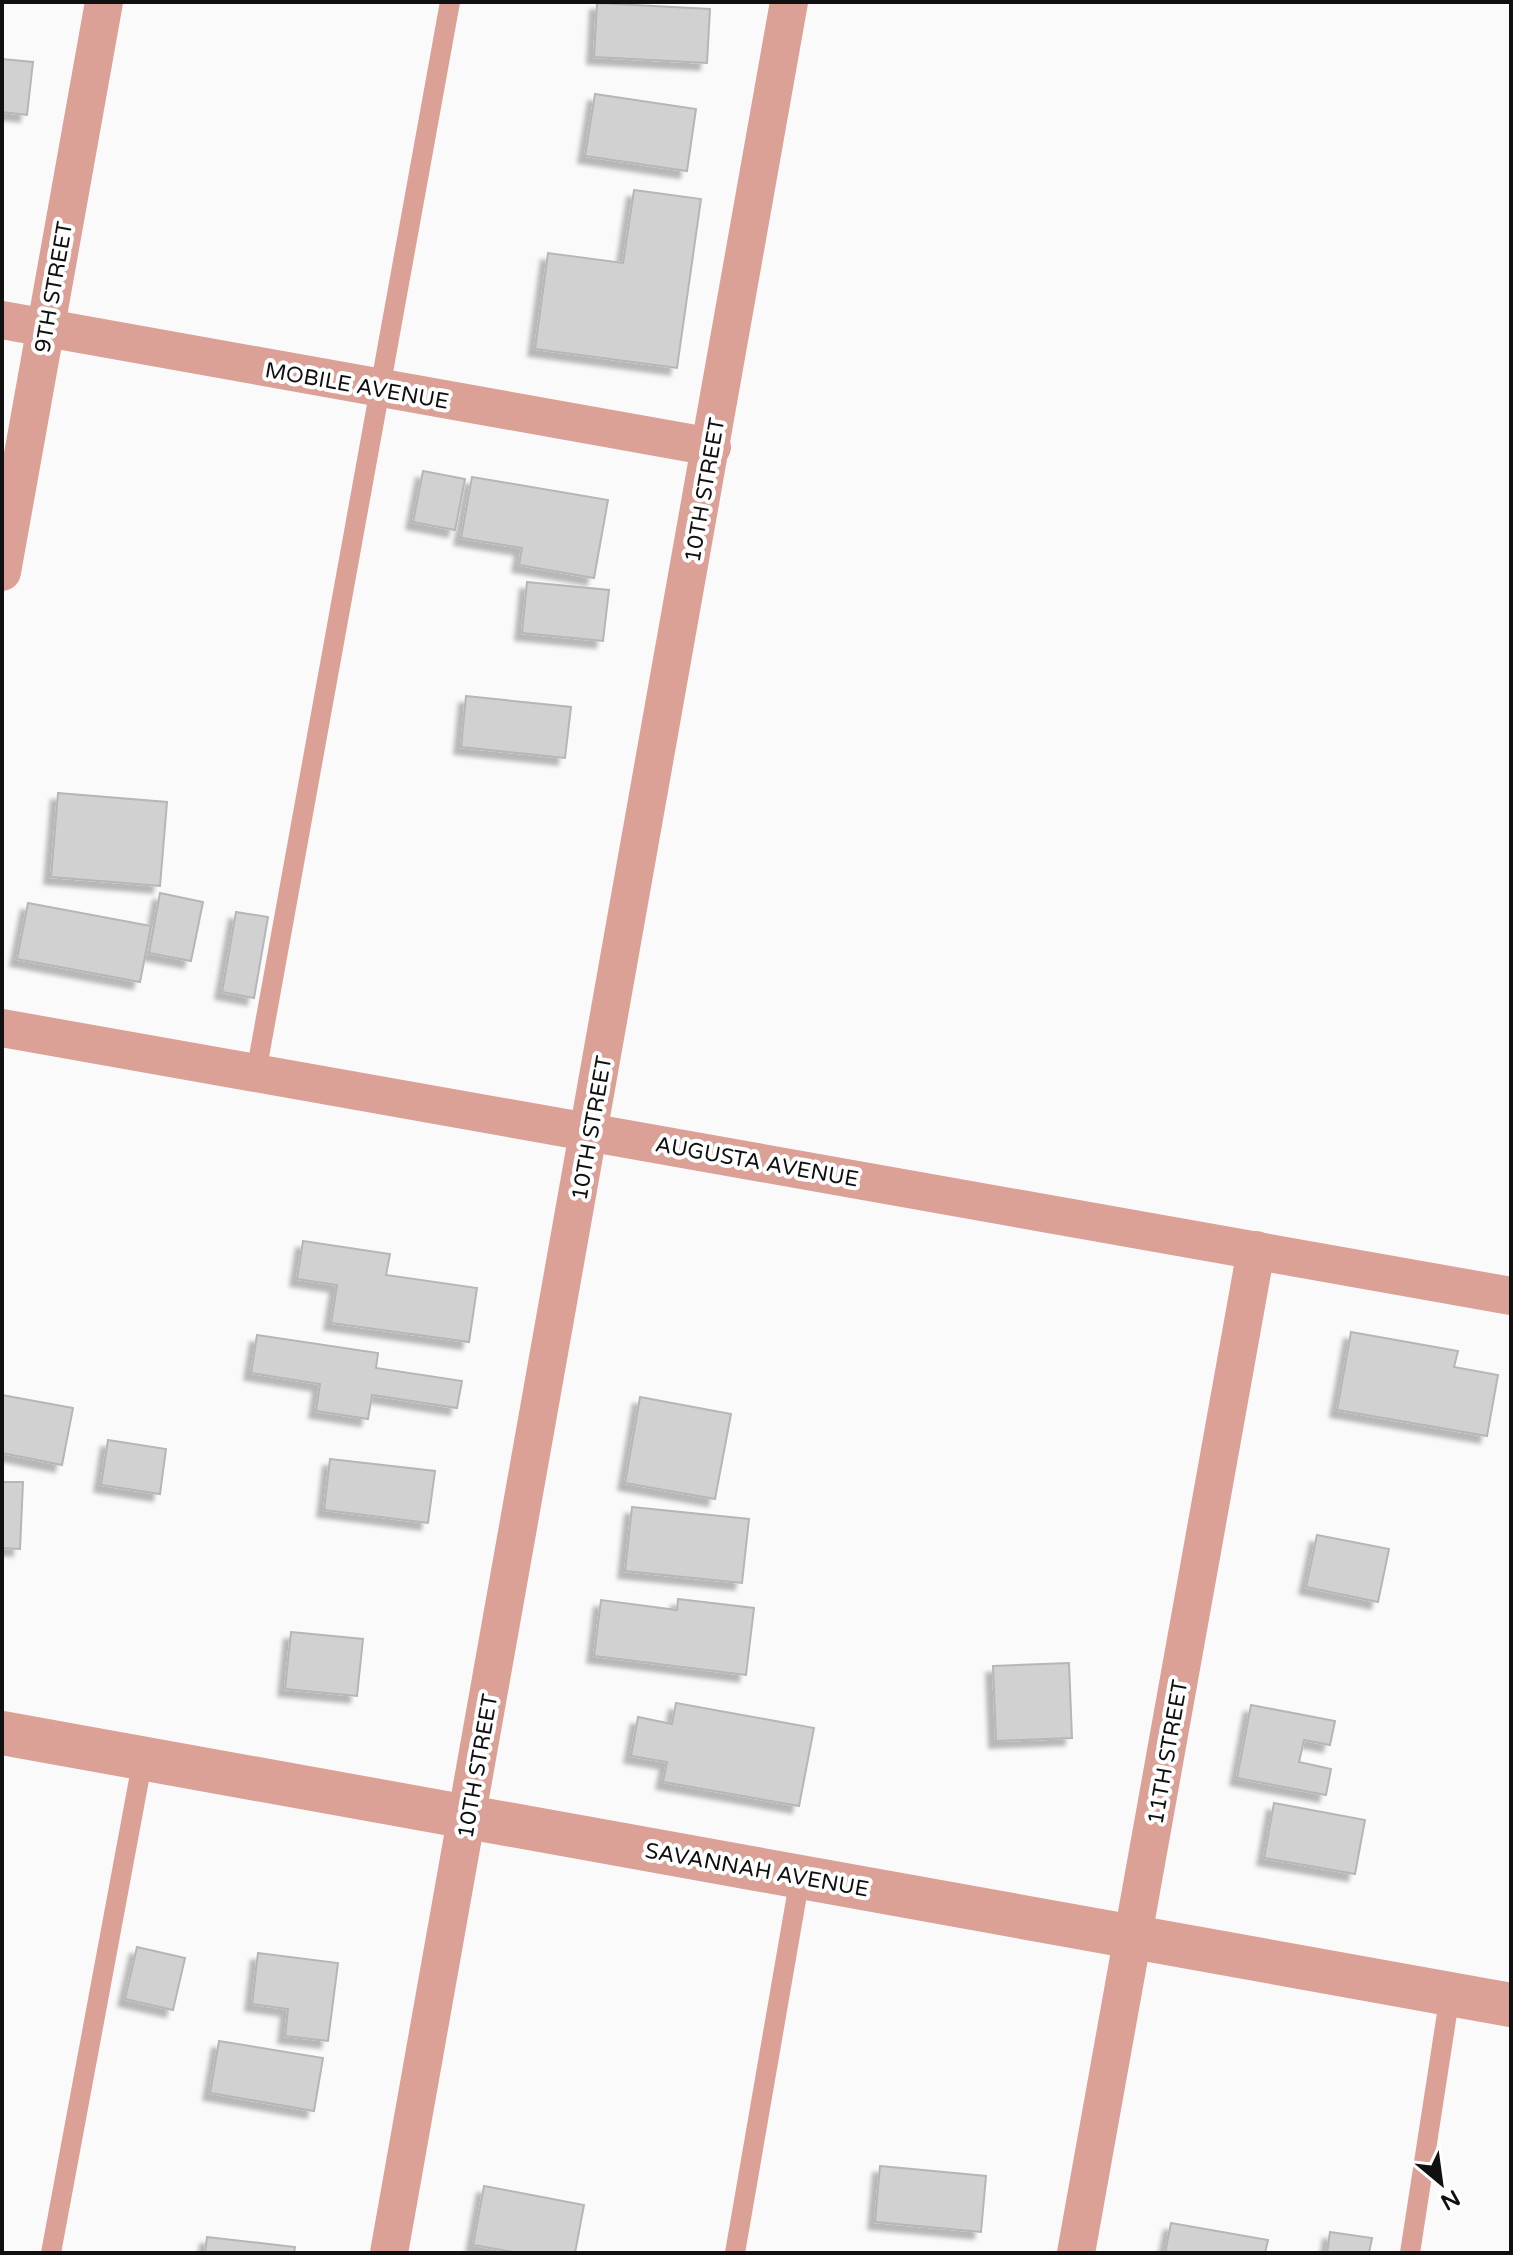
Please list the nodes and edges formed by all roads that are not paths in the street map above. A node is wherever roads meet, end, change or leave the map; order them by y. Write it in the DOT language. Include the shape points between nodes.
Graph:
graph roads {
  1 [pos="104,2"];
  2 [pos="450,2"];
  3 [pos="789,2"];
  4 [pos="2,320"];
  5 [pos="45,328"];
  6 [pos="382,389"];
  7 [pos="712,447"];
  8 [pos="2,572"];
  9 [pos="2,1028"];
  10 [pos="256,1073"];
  11 [pos="590,1131"];
  12 [pos="1256,1250"];
  13 [pos="1511,1296"];
  14 [pos="2,1733"];
  15 [pos="143,1758"];
  16 [pos="468,1816"];
  17 [pos="800,1877"];
  18 [pos="1133,1937"];
  19 [pos="1450,1994"];
  20 [pos="1511,2005"];
  21 [pos="51,2253"];
  22 [pos="389,2253"];
  23 [pos="735,2253"];
  24 [pos="1076,2253"];
  25 [pos="1410,2253"];
  1 -- 5 [label="street, 9TH STREET"];
  2 -- 6 [label="lane"];
  3 -- 7 [label="street, 10TH STREET"];
  4 -- 5 [label="street, MOBILE AVENUE"];
  5 -- 6 [label="street, MOBILE AVENUE"];
  5 -- 8 [label="street, 9TH STREET"];
  6 -- 7 [label="street, MOBILE AVENUE"];
  6 -- 10 [label="lane"];
  7 -- 11 [label="street, 10TH STREET"];
  9 -- 10 [label="street, AUGUSTA AVENUE"];
  10 -- 11 [label="street, AUGUSTA AVENUE"];
  11 -- 12 [label="street, AUGUSTA AVENUE"];
  11 -- 16 [label="street, 10TH STREET"];
  12 -- 13 [label="street, AUGUSTA AVENUE"];
  12 -- 18 [label="street, 11TH STREET"];
  14 -- 15 [label="street, SAVANNAH AVENUE"];
  15 -- 16 [label="street, SAVANNAH AVENUE"];
  15 -- 21 [label="lane"];
  16 -- 17 [label="street, SAVANNAH AVENUE"];
  16 -- 22 [label="street, 10TH STREET"];
  17 -- 18 [label="street, SAVANNAH AVENUE"];
  17 -- 23 [label="lane"];
  18 -- 19 [label="street, SAVANNAH AVENUE"];
  18 -- 24 [label="street, 11TH STREET"];
  19 -- 20 [label="street, SAVANNAH AVENUE"];
  19 -- 25 [label="lane"];
}
